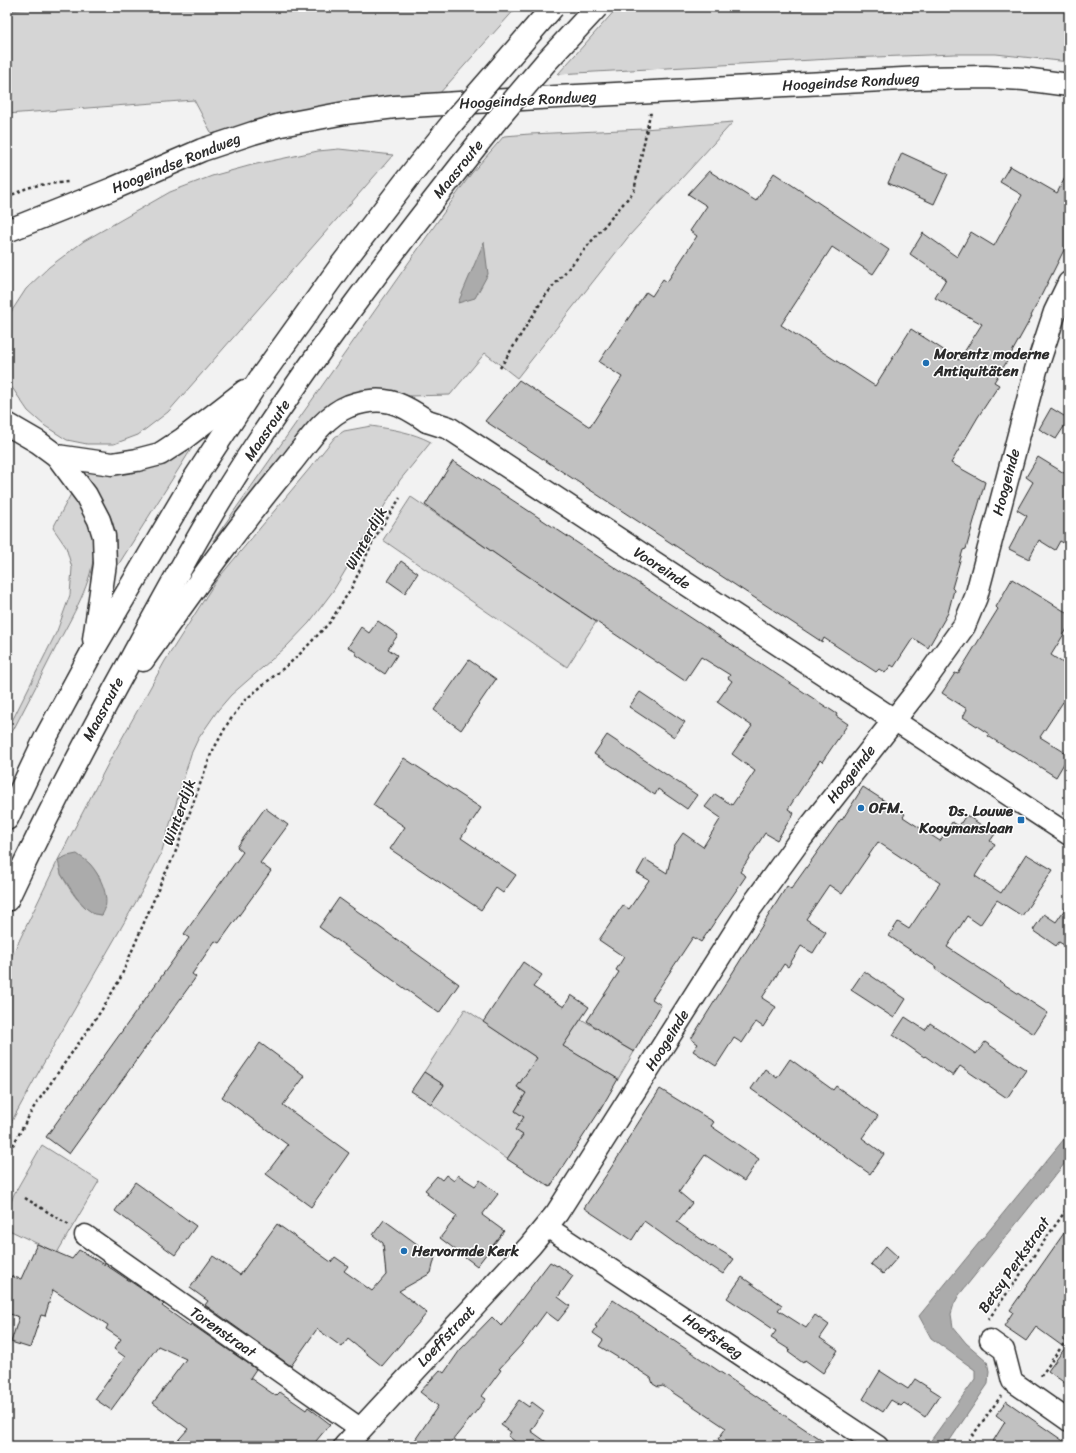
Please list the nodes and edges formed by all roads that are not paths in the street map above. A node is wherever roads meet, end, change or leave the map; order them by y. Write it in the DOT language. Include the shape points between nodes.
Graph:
graph roads {
  1 [pos="553,7"];
  2 [pos="597,7"];
  3 [pos="1069,84"];
  4 [pos="7,231"];
  5 [pos="1069,283"];
  6 [pos="259,380"];
  7 [pos="7,424"];
  8 [pos="57,456"];
  9 [pos="92,652"];
  10 [pos="894,720"];
  11 [pos="88,737"];
  12 [pos="7,819"];
  13 [pos="1069,834"];
  14 [pos="7,900"];
  15 [pos="547,1227"];
  16 [pos="85,1235"];
  17 [pos="990,1340"];
  18 [pos="1069,1421"];
  19 [pos="361,1430"];
  20 [pos="346,1446"];
  21 [pos="878,1446"];
  1 -- 6 [label="main road, bridge" via="453,122 376,218"];
  2 -- 11 [label="main road, Maasroute, bridge" via="496,121 411,227 275,417 206,524"];
  3 -- 4 [label="main road, Hoogeindse Rondweg" via="986,76 922,78 538,98 395,107 345,113 281,125 202,150"];
  5 -- 10 [label="main road, Hoogeinde" via="1055,312 1036,370 976,597 964,626"];
  6 -- 8 [label="main road" via="160,454 112,464"];
  6 -- 9 [label="main road" via="194,479"];
  7 -- 8 [label="main road"];
  8 -- 9 [label="main road" via="92,505 104,536 106,564"];
  9 -- 12 [label="main road" via="46,737"];
  10 -- 11 [label="main road, Vooreinde" via="449,428 428,422 409,409 390,401 374,400 347,407 329,418 305,445 247,517"];
  10 -- 13 [label="street"];
  10 -- 15 [label="main road, Hoogeinde" via="799,840 749,910"];
  11 -- 14 [label="main road, Maasroute"];
  15 -- 19 [label="main road, Loeffstraat"];
  15 -- 21 [label="street, Hoefsteeg"];
  16 -- 19 [label="street, Torenstraat"];
  17 -- 18 [label="street" via="1004,1350 1012,1381"];
  19 -- 20 [label="main road, Loeffstraat"];
}
